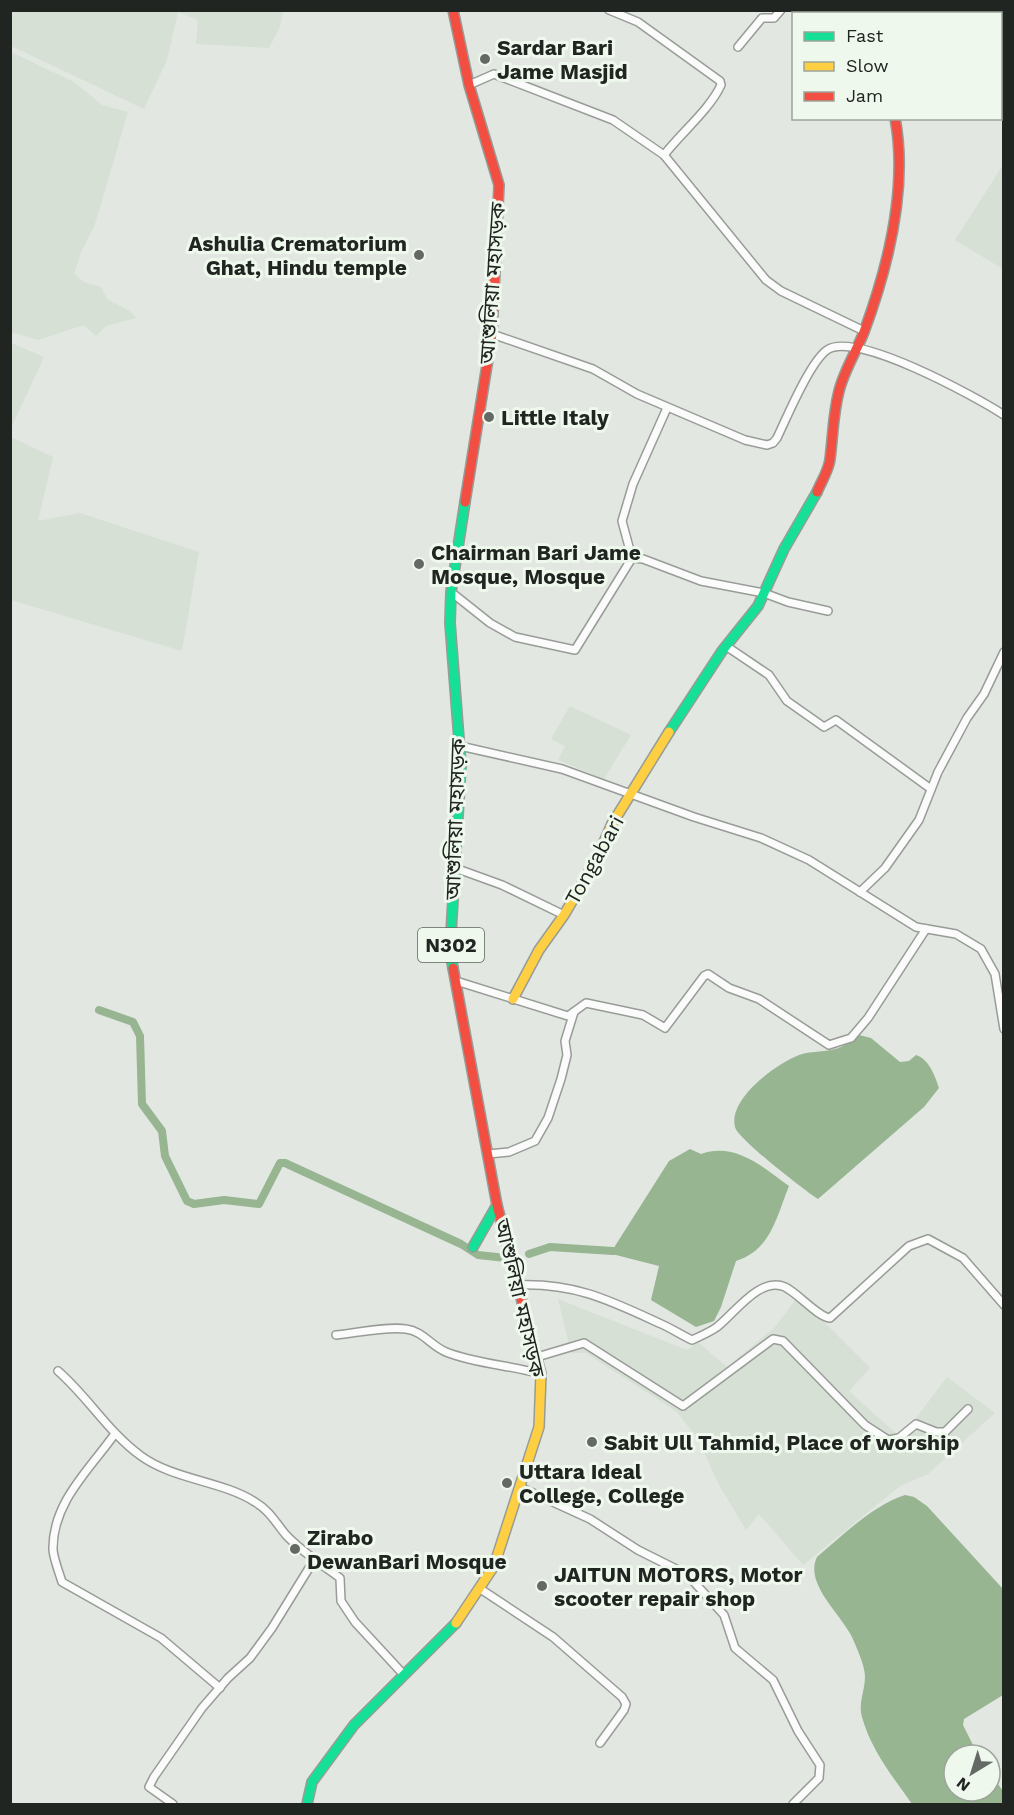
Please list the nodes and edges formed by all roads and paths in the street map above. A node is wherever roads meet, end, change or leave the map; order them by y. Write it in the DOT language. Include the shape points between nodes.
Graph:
graph roads {
  1 [pos="453,10"];
  2 [pos="609,10"];
  3 [pos="781,10"];
  4 [pos="738,47"];
  5 [pos="469,85"];
  6 [pos="895,120"];
  7 [pos="664,155"];
  8 [pos="864,331"];
  9 [pos="492,334"];
  10 [pos="856,348"];
  11 [pos="667,408"];
  12 [pos="1004,415"];
  13 [pos="632,558"];
  14 [pos="451,592"];
  15 [pos="764,593"];
  16 [pos="828,611"];
  17 [pos="726,646"];
  18 [pos="1004,652"];
  19 [pos="460,746"];
  20 [pos="931,789"];
  21 [pos="631,795"];
  22 [pos="455,867"];
  23 [pos="860,892"];
  24 [pos="564,915"];
  25 [pos="926,929"];
  26 [pos="456,981"];
  27 [pos="513,999"];
  28 [pos="574,1012"];
  29 [pos="1004,1029"];
  30 [pos="488,1154"];
  31 [pos="497,1205"];
  32 [pos="472,1247"];
  33 [pos="518,1285"];
  34 [pos="1004,1305"];
  35 [pos="336,1335"];
  36 [pos="537,1357"];
  37 [pos="58,1371"];
  38 [pos="541,1374"];
  39 [pos="968,1409"];
  40 [pos="114,1435"];
  41 [pos="520,1487"];
  42 [pos="314,1560"];
  43 [pos="479,1588"];
  44 [pos="404,1676"];
  45 [pos="220,1688"];
  46 [pos="600,1743"];
  47 [pos="173,1804"];
  48 [pos="310,1804"];
  49 [pos="793,1804"];
  1 -- 5 [label="main road, আশুলিয়া মহাসড়ক / N302"];
  2 -- 7 [label="street" via="638,22 722,85 715,99"];
  3 -- 4 [label="street" via="774,18 762,18"];
  5 -- 7 [label="street" via="494,74 613,120"];
  5 -- 9 [label="main road, আশুলিয়া মহাসড়ক / N302" via="499,185"];
  6 -- 8 [label="main road, Tongabari" via="900,144 897,194 887,254"];
  7 -- 8 [label="street" via="766,280"];
  8 -- 10 [label="main road, Tongabari"];
  9 -- 11 [label="street" via="593,369"];
  9 -- 14 [label="main road, আশুলিয়া মহাসড়ক / N302"];
  10 -- 11 [label="street" via="837,346 824,352 773,444 745,440"];
  10 -- 12 [label="street" via="944,381"];
  10 -- 15 [label="main road, Tongabari" via="839,389 830,461"];
  11 -- 13 [label="street" via="633,484 622,521"];
  13 -- 14 [label="street" via="574,650 514,637"];
  13 -- 15 [label="street" via="701,581"];
  14 -- 19 [label="main road, আশুলিয়া মহাসড়ক / N302"];
  15 -- 16 [label="street"];
  15 -- 17 [label="main road, Tongabari"];
  17 -- 20 [label="street" via="769,675 787,701 809,717 824,726 836,720"];
  17 -- 21 [label="main road, Tongabari"];
  18 -- 20 [label="street"];
  19 -- 21 [label="street" via="562,769"];
  19 -- 22 [label="main road, আশুলিয়া মহাসড়ক / N302"];
  20 -- 23 [label="street" via="915,828 885,868"];
  21 -- 23 [label="street" via="761,838 809,860"];
  21 -- 24 [label="main road, Tongabari"];
  22 -- 24 [label="street, Tongabari"];
  22 -- 26 [label="main road, আশুলিয়া মহাসড়ক / N302" via="450,950"];
  23 -- 25 [label="street" via="916,927"];
  24 -- 27 [label="main road" via="539,950"];
  25 -- 28 [label="street" via="868,1018 851,1038 838,1044 829,1045 759,999 729,988 708,974 668,1027 633,1011 586,1003"];
  25 -- 29 [label="street" via="956,934 981,949 995,974"];
  26 -- 27 [label="street"];
  26 -- 30 [label="main road, আশুলিয়া মহাসড়ক / N302"];
  27 -- 28 [label="street" via="568,1016"];
  28 -- 30 [label="street" via="565,1041 567,1055 561,1079 548,1118 535,1141 509,1152"];
  30 -- 31 [label="main road, আশুলিয়া মহাসড়ক / N302"];
  31 -- 32 [label="main road"];
  31 -- 33 [label="main road, আশুলিয়া মহাসড়ক / N302"];
  33 -- 34 [label="street" via="580,1289 692,1340 716,1328 752,1296 772,1285 784,1286 830,1318 909,1246 928,1239 963,1258"];
  33 -- 36 [label="main road, আশুলিয়া মহাসড়ক / N302"];
  35 -- 38 [label="street" via="404,1328 417,1331 446,1352"];
  36 -- 38 [label="main road, আশুলিয়া মহাসড়ক / N302"];
  36 -- 39 [label="street" via="584,1343 683,1406 772,1339 783,1341 865,1425 888,1440 899,1438 916,1424 945,1432"];
  37 -- 40 [label="street" via="90,1402"];
  38 -- 41 [label="main road, আশুলিয়া মহাসড়ক / N302" via="539,1427"];
  40 -- 42 [label="street" via="143,1458 254,1500"];
  40 -- 45 [label="street" via="76,1483 55,1532 53,1552 62,1582 161,1638"];
  41 -- 43 [label="main road, আশুলিয়া মহাসড়ক / N302" via="494,1566"];
  41 -- 49 [label="street" via="567,1506 686,1574 717,1605 732,1644 773,1680 820,1766 819,1778"];
  42 -- 44 [label="street" via="340,1578 341,1601 350,1615"];
  42 -- 45 [label="street" via="250,1658"];
  43 -- 44 [label="main road, আশুলিয়া মহাসড়ক / N302" via="450,1631"];
  43 -- 46 [label="street" via="552,1637 622,1697 624,1710"];
  44 -- 48 [label="main road, আশুলিয়া মহাসড়ক / N302" via="354,1725 312,1782"];
  45 -- 47 [label="street" via="149,1787"];
}
